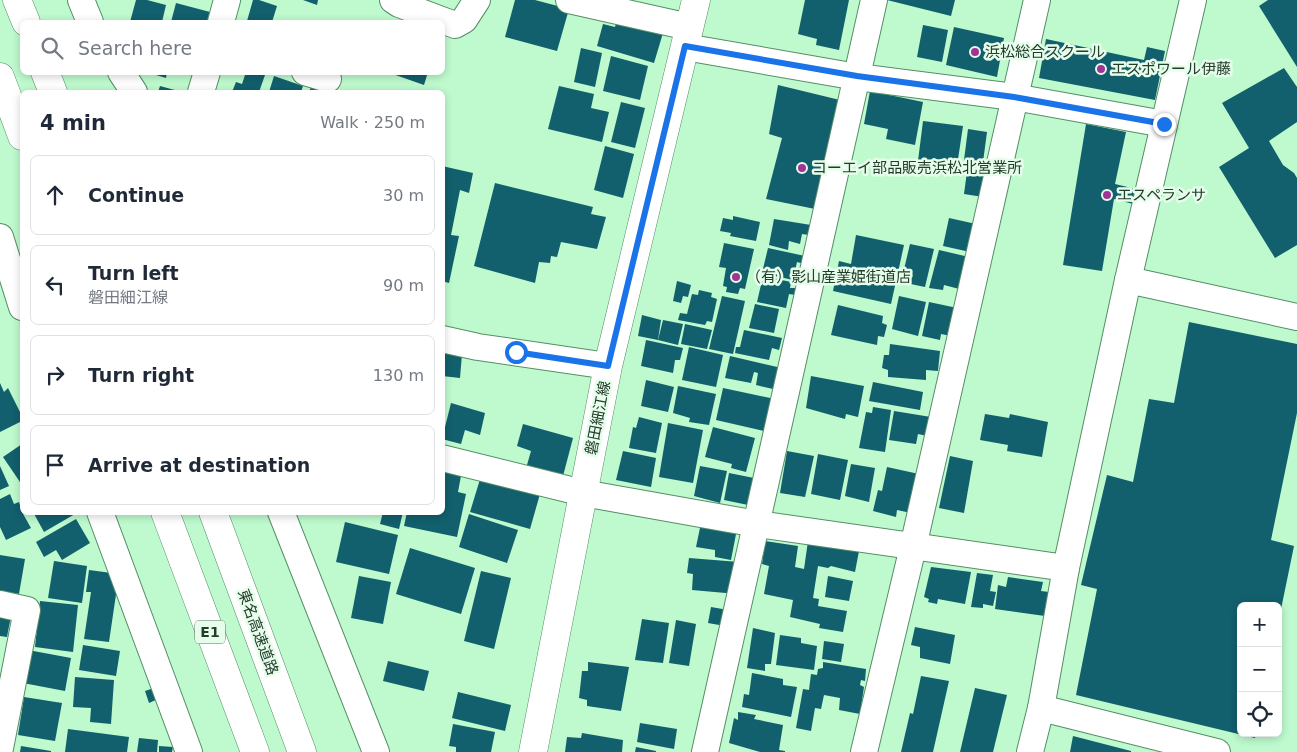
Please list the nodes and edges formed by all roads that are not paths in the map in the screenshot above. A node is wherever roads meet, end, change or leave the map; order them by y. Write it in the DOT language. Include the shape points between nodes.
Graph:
graph roads {
  1 [pos="17,0"];
  2 [pos="81,0"];
  3 [pos="227,0"];
  4 [pos="393,0"];
  5 [pos="477,0"];
  6 [pos="568,0"];
  7 [pos="696,0"];
  8 [pos="874,0"];
  9 [pos="1036,0"];
  10 [pos="1193,0"];
  11 [pos="25,20"];
  12 [pos="89,20"];
  13 [pos="222,20"];
  14 [pos="442,20"];
  15 [pos="445,21"];
  16 [pos="687,37"];
  17 [pos="46,75"];
  18 [pos="112,75"];
  19 [pos="123,75"];
  20 [pos="206,75"];
  21 [pos="857,76"];
  22 [pos="0,77"];
  23 [pos="51,90"];
  24 [pos="118,90"];
  25 [pos="133,90"];
  26 [pos="202,90"];
  27 [pos="1014,97"];
  28 [pos="1164,124"];
  29 [pos="20,131"];
  30 [pos="0,237"];
  31 [pos="1128,280"];
  32 [pos="20,301"];
  33 [pos="20,307"];
  34 [pos="0,309"];
  35 [pos="1297,317"];
  36 [pos="445,340"];
  37 [pos="608,366"];
  38 [pos="445,459"];
  39 [pos="583,493"];
  40 [pos="101,515"];
  41 [pos="166,515"];
  42 [pos="214,515"];
  43 [pos="282,515"];
  44 [pos="757,524"];
  45 [pos="913,547"];
  46 [pos="1066,568"];
  47 [pos="0,604"];
  48 [pos="1041,708"];
  49 [pos="0,748"];
  50 [pos="189,752"];
  51 [pos="255,752"];
  52 [pos="302,752"];
  53 [pos="376,752"];
  54 [pos="533,752"];
  55 [pos="705,752"];
  56 [pos="864,752"];
  57 [pos="1030,752"];
  58 [pos="1217,752"];
  1 -- 11 [label="main road"];
  2 -- 12 [label="street"];
  3 -- 13 [label="street"];
  4 -- 14 [label="street"];
  5 -- 15 [label="street" via="464,20 455,25"];
  6 -- 16 [label="street"];
  7 -- 16 [label="main road, 磐田細江線"];
  8 -- 21 [label="street"];
  9 -- 27 [label="street"];
  10 -- 28 [label="street"];
  16 -- 21 [label="street"];
  16 -- 37 [label="main road, 磐田細江線"];
  17 -- 23 [label="main road"];
  18 -- 24 [label="street"];
  19 -- 25 [label="street"];
  20 -- 26 [label="street"];
  21 -- 27 [label="street"];
  21 -- 44 [label="street"];
  22 -- 29 [label="main road"];
  27 -- 28 [label="street"];
  27 -- 45 [label="street"];
  28 -- 31 [label="street"];
  30 -- 32 [label="street"];
  31 -- 35 [label="street"];
  31 -- 46 [label="street"];
  33 -- 34 [label="street"];
  36 -- 37 [label="street"];
  37 -- 39 [label="main road, 磐田細江線"];
  38 -- 39 [label="street"];
  39 -- 44 [label="street"];
  39 -- 54 [label="main road, 磐田細江線"];
  40 -- 50 [label="street"];
  41 -- 51 [label="main road, E1"];
  42 -- 52 [label="main road, 東名高速道路"];
  43 -- 53 [label="street"];
  44 -- 45 [label="street"];
  44 -- 55 [label="street"];
  45 -- 46 [label="street"];
  45 -- 56 [label="street"];
  46 -- 48 [label="street"];
  47 -- 49 [label="street" via="27,610"];
  48 -- 57 [label="street"];
  48 -- 58 [label="street"];
}
